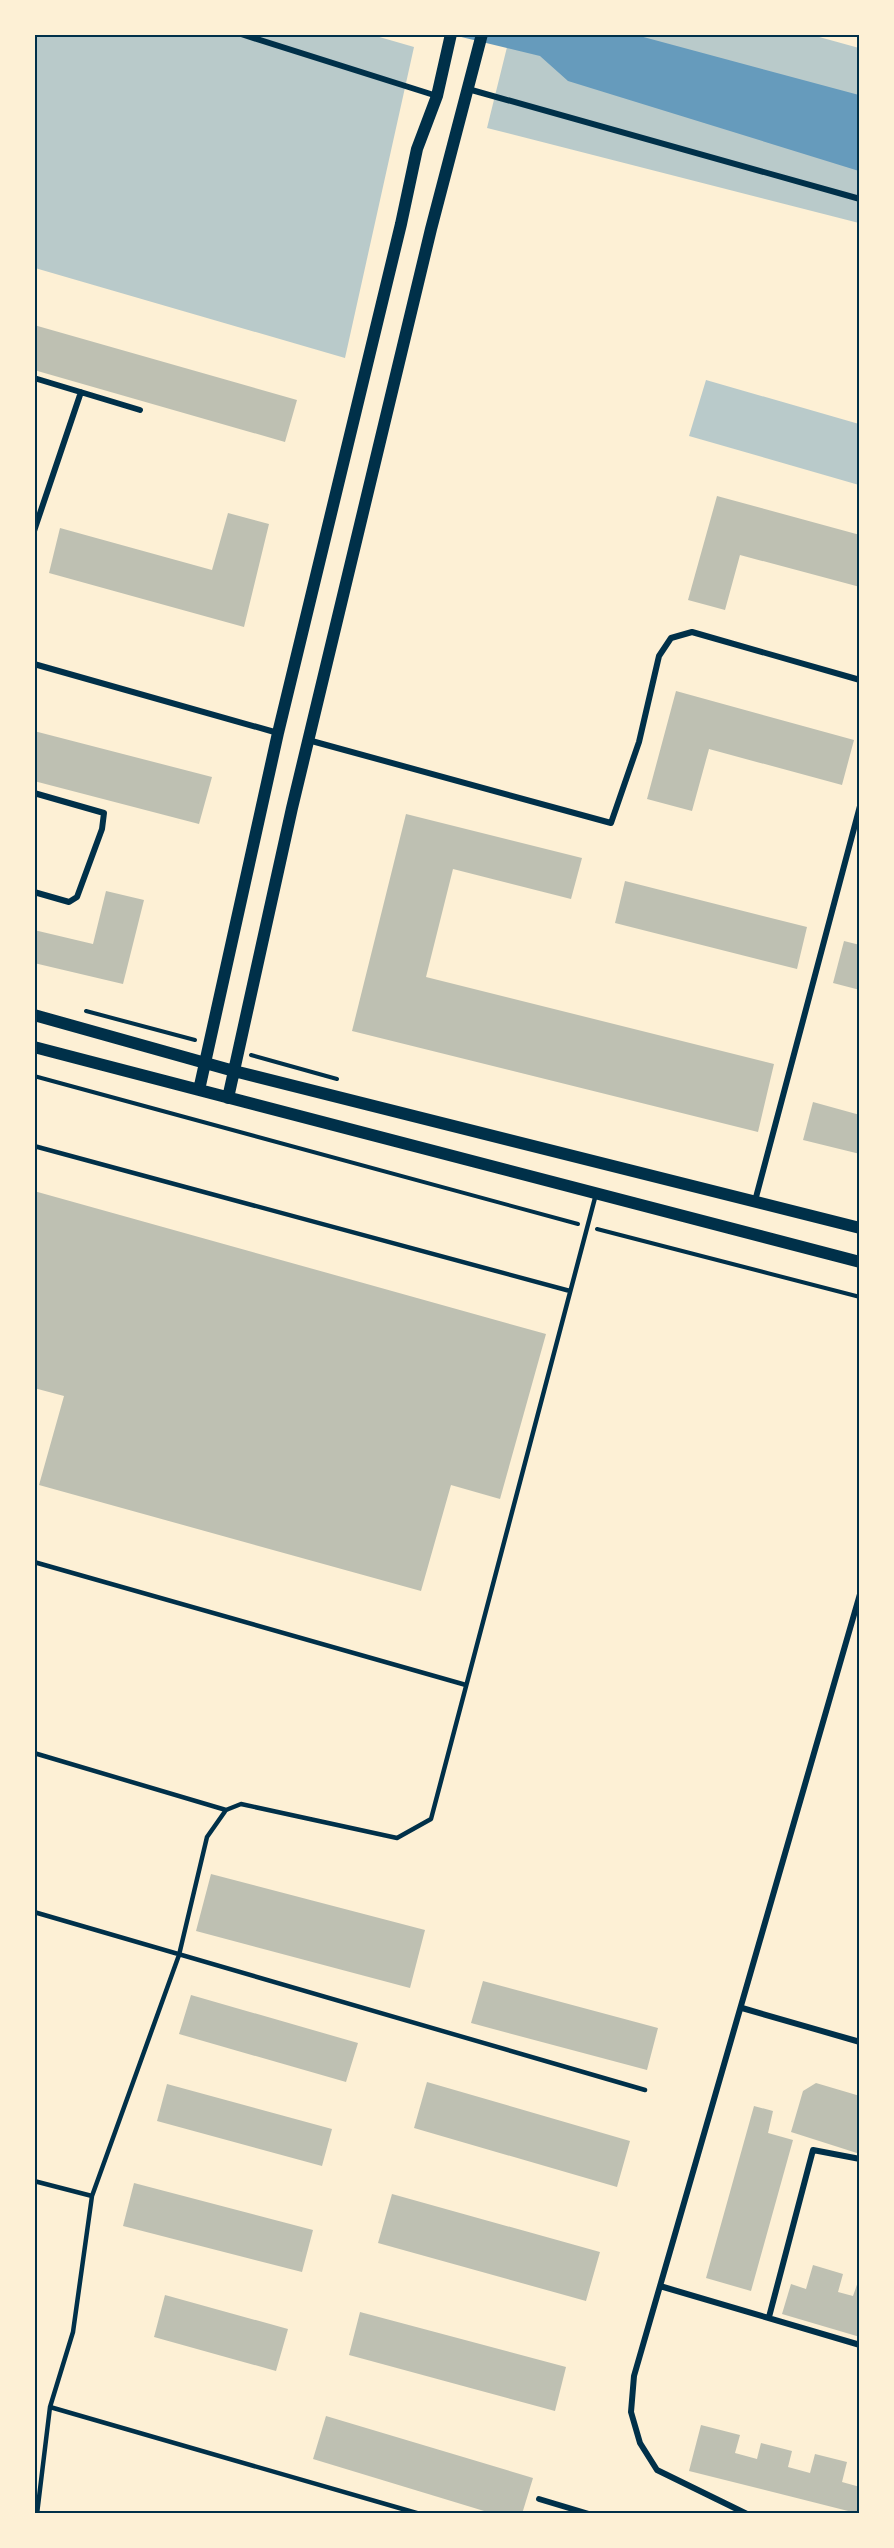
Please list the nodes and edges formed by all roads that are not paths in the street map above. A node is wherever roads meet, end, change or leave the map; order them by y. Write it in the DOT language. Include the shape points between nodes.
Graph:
graph roads {
  1 [pos="241,34"];
  2 [pos="451,34"];
  3 [pos="482,34"];
  4 [pos="468,89"];
  5 [pos="437,96"];
  6 [pos="860,199"];
  7 [pos="34,378"];
  8 [pos="81,392"];
  9 [pos="140,410"];
  10 [pos="34,531"];
  11 [pos="34,664"];
  12 [pos="860,680"];
  13 [pos="278,733"];
  14 [pos="308,740"];
  15 [pos="34,793"];
  16 [pos="860,807"];
  17 [pos="34,892"];
  18 [pos="34,1015"];
  19 [pos="34,1047"];
  20 [pos="206,1063"];
  21 [pos="234,1071"];
  22 [pos="199,1090"];
  23 [pos="228,1098"];
  24 [pos="34,1146"];
  25 [pos="596,1194"];
  26 [pos="755,1202"];
  27 [pos="860,1228"];
  28 [pos="860,1262"];
  29 [pos="570,1292"];
  30 [pos="34,1562"];
  31 [pos="860,1594"];
  32 [pos="466,1685"];
  33 [pos="34,1753"];
  34 [pos="226,1810"];
  35 [pos="34,1912"];
  36 [pos="179,1955"];
  37 [pos="742,2008"];
  38 [pos="860,2042"];
  39 [pos="645,2090"];
  40 [pos="860,2159"];
  41 [pos="34,2181"];
  42 [pos="92,2196"];
  43 [pos="660,2286"];
  44 [pos="770,2318"];
  45 [pos="860,2345"];
  46 [pos="50,2407"];
  47 [pos="539,2499"];
  48 [pos="36,2514"];
  49 [pos="420,2514"];
  50 [pos="589,2514"];
  51 [pos="747,2514"];
  1 -- 5 [label="street"];
  2 -- 5 [label="main road"];
  3 -- 4 [label="main road"];
  4 -- 6 [label="street"];
  4 -- 14 [label="main road"];
  5 -- 13 [label="main road" via="417,149"];
  7 -- 8 [label="street"];
  8 -- 9 [label="street"];
  8 -- 10 [label="street"];
  11 -- 13 [label="street"];
  12 -- 14 [label="street" via="692,633 671,638 659,656 639,742 611,823"];
  13 -- 20 [label="main road"];
  14 -- 21 [label="main road"];
  15 -- 17 [label="street" via="104,813 102,830 77,897 69,902"];
  16 -- 26 [label="street"];
  18 -- 20 [label="main road"];
  19 -- 22 [label="main road"];
  20 -- 21 [label="main road"];
  20 -- 22 [label="main road"];
  21 -- 23 [label="main road"];
  21 -- 26 [label="main road"];
  22 -- 23 [label="main road"];
  23 -- 25 [label="main road"];
  24 -- 29 [label="lane"];
  25 -- 28 [label="main road"];
  25 -- 29 [label="lane"];
  26 -- 27 [label="main road"];
  29 -- 32 [label="lane"];
  30 -- 32 [label="lane"];
  31 -- 37 [label="street"];
  32 -- 34 [label="lane" via="431,1819 397,1838 242,1803"];
  33 -- 34 [label="lane"];
  34 -- 36 [label="lane" via="207,1837"];
  35 -- 36 [label="lane"];
  36 -- 39 [label="lane"];
  36 -- 42 [label="lane"];
  37 -- 38 [label="street"];
  37 -- 43 [label="street"];
  40 -- 44 [label="street" via="813,2150"];
  41 -- 42 [label="lane"];
  42 -- 46 [label="lane" via="73,2331"];
  43 -- 44 [label="street"];
  43 -- 51 [label="street" via="634,2376 631,2412 640,2443 657,2470"];
  44 -- 45 [label="street"];
  46 -- 48 [label="lane"];
  46 -- 49 [label="lane"];
  47 -- 50 [label="street"];
}
